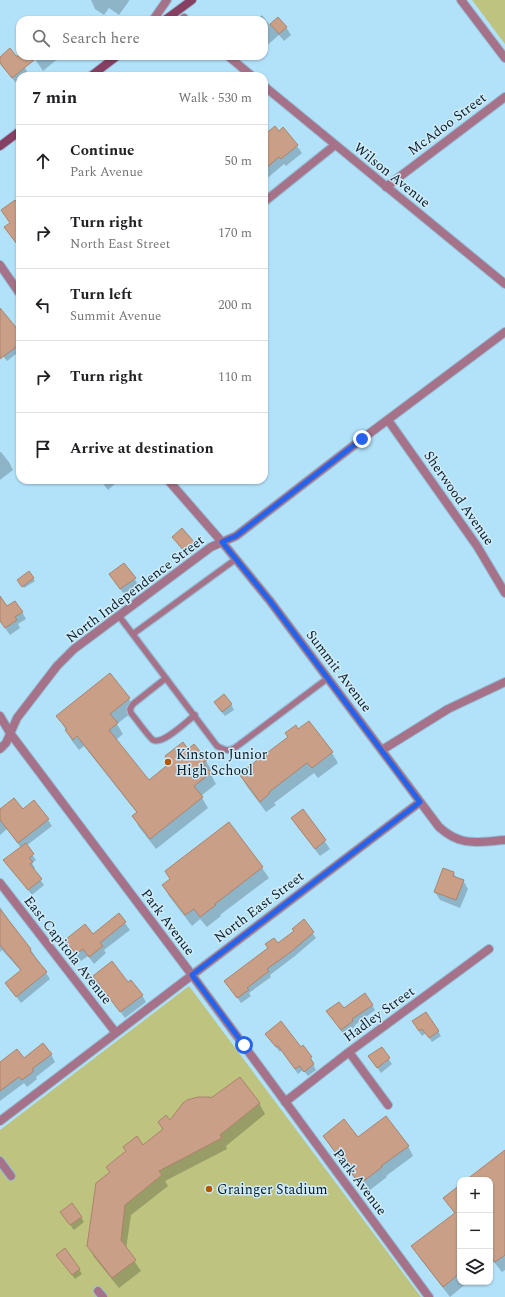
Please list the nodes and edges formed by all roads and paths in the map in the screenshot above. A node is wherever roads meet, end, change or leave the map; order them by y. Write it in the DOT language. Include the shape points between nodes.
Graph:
graph roads {
  1 [pos="167,0"];
  2 [pos="192,0"];
  3 [pos="461,0"];
  4 [pos="156,16"];
  5 [pos="170,16"];
  6 [pos="505,58"];
  7 [pos="112,60"];
  8 [pos="233,60"];
  9 [pos="96,72"];
  10 [pos="247,72"];
  11 [pos="268,89"];
  12 [pos="505,97"];
  13 [pos="16,134"];
  14 [pos="335,145"];
  15 [pos="0,146"];
  16 [pos="386,187"];
  17 [pos="268,199"];
  18 [pos="0,265"];
  19 [pos="505,284"];
  20 [pos="16,288"];
  21 [pos="505,332"];
  22 [pos="388,420"];
  23 [pos="171,484"];
  24 [pos="222,542"];
  25 [pos="236,559"];
  26 [pos="505,593"];
  27 [pos="119,616"];
  28 [pos="133,634"];
  29 [pos="166,678"];
  30 [pos="328,678"];
  31 [pos="505,682"];
  32 [pos="195,715"];
  33 [pos="0,716"];
  34 [pos="10,733"];
  35 [pos="0,749"];
  36 [pos="382,750"];
  37 [pos="420,802"];
  38 [pos="505,840"];
  39 [pos="0,883"];
  40 [pos="489,949"];
  41 [pos="192,975"];
  42 [pos="116,1033"];
  43 [pos="349,1052"];
  44 [pos="285,1102"];
  45 [pos="388,1105"];
  46 [pos="0,1121"];
  47 [pos="0,1161"];
  48 [pos="11,1176"];
  49 [pos="429,1297"];
  1 -- 4 [label="street"];
  2 -- 5 [label="main road"];
  3 -- 6 [label="street"];
  7 -- 9 [label="main road"];
  8 -- 10 [label="street"];
  11 -- 14 [label="street, Wilson Avenue"];
  12 -- 16 [label="street, McAdoo Street"];
  13 -- 15 [label="main road"];
  14 -- 16 [label="street, Wilson Avenue"];
  14 -- 17 [label="street"];
  16 -- 19 [label="street, Wilson Avenue"];
  18 -- 20 [label="street"];
  21 -- 22 [label="street, North Independence Street"];
  22 -- 24 [label="street, North Independence Street" via="236,536"];
  22 -- 26 [label="street, Sherwood Avenue" via="477,546"];
  23 -- 24 [label="street, Summit Avenue"];
  24 -- 25 [label="street, Summit Avenue"];
  24 -- 27 [label="street, North Independence Street" via="211,547"];
  25 -- 28 [label="lane"];
  25 -- 30 [label="street, Summit Avenue"];
  27 -- 28 [label="lane"];
  27 -- 34 [label="street, North Independence Street" via="74,649 57,666 17,718"];
  28 -- 29 [label="lane"];
  29 -- 32 [label="lane"];
  29 -- 32 [label="lane" via="130,709 152,739 160,741"];
  30 -- 32 [label="lane" via="230,750 218,746"];
  30 -- 36 [label="street, Summit Avenue"];
  31 -- 36 [label="street" via="448,709"];
  33 -- 34 [label="street, Park Avenue"];
  34 -- 35 [label="street, North Independence Street"];
  34 -- 41 [label="street, Park Avenue"];
  36 -- 37 [label="street, Summit Avenue"];
  37 -- 38 [label="street, Summit Avenue" via="438,827 454,838 470,842"];
  37 -- 41 [label="street, North East Street"];
  39 -- 42 [label="street, East Capitola Avenue"];
  40 -- 43 [label="street, Hadley Street"];
  41 -- 42 [label="street, North East Street"];
  41 -- 44 [label="street, Park Avenue"];
  42 -- 46 [label="street, North East Street"];
  43 -- 44 [label="street, Hadley Street"];
  43 -- 45 [label="street"];
  44 -- 49 [label="street, Park Avenue"];
  47 -- 48 [label="street"];
}
